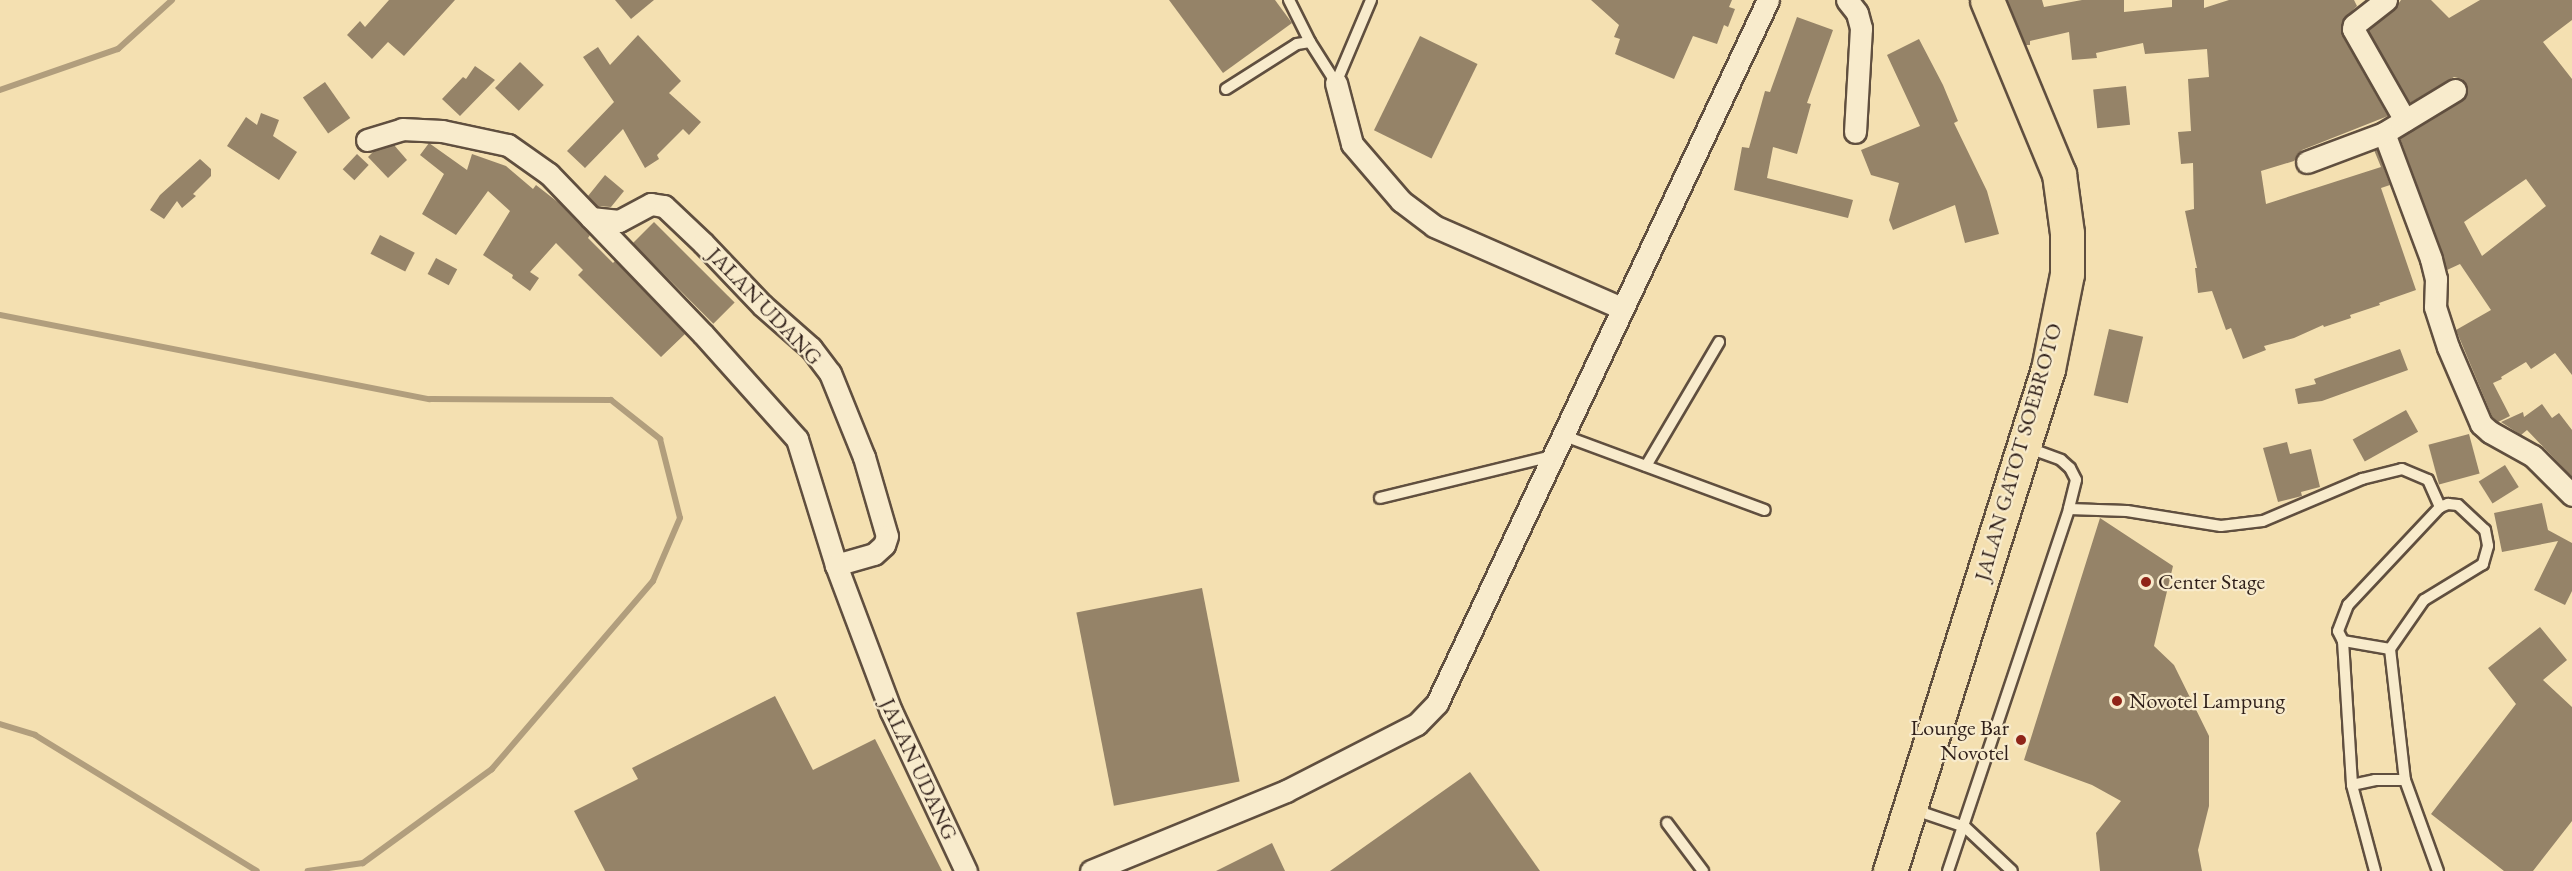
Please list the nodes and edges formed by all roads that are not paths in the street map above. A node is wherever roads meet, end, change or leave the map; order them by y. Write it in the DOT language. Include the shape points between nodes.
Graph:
graph roads {
  1 [pos="1289,0"];
  2 [pos="1371,0"];
  3 [pos="1768,0"];
  4 [pos="1847,0"];
  5 [pos="1987,0"];
  6 [pos="2386,0"];
  7 [pos="1310,42"];
  8 [pos="1336,83"];
  9 [pos="1226,89"];
  10 [pos="2455,90"];
  11 [pos="2405,120"];
  12 [pos="1855,132"];
  13 [pos="2384,133"];
  14 [pos="367,140"];
  15 [pos="2307,162"];
  16 [pos="591,218"];
  17 [pos="1622,308"];
  18 [pos="1719,342"];
  19 [pos="1562,435"];
  20 [pos="2024,446"];
  21 [pos="1552,456"];
  22 [pos="1646,466"];
  23 [pos="2572,495"];
  24 [pos="1380,498"];
  25 [pos="2440,507"];
  26 [pos="2069,509"];
  27 [pos="1765,510"];
  28 [pos="836,565"];
  29 [pos="2343,641"];
  30 [pos="2390,649"];
  31 [pos="2405,780"];
  32 [pos="2352,784"];
  33 [pos="1909,808"];
  34 [pos="1667,823"];
  35 [pos="1965,827"];
  36 [pos="966,871"];
  37 [pos="1090,871"];
  38 [pos="1703,871"];
  39 [pos="1890,871"];
  40 [pos="1948,871"];
  41 [pos="2012,871"];
  42 [pos="2375,871"];
  43 [pos="2438,871"];
  1 -- 7 [label="lane"];
  2 -- 8 [label="lane"];
  3 -- 17 [label="street"];
  4 -- 12 [label="street" via="1857,13 1861,28"];
  5 -- 20 [label="main road, JALAN GATOT SOEBROTO" via="2060,174 2067,233 2065,284 2048,369"];
  6 -- 11 [label="street" via="2353,29"];
  7 -- 8 [label="lane"];
  7 -- 9 [label="lane" via="1297,45"];
  8 -- 17 [label="street" via="1352,144 1401,201 1434,226"];
  10 -- 11 [label="street"];
  11 -- 13 [label="street"];
  13 -- 15 [label="street"];
  13 -- 23 [label="street" via="2431,259 2436,279 2435,308 2448,347 2481,424 2533,456"];
  14 -- 16 [label="street, JALAN UDANG" via="402,129 442,131 508,145 549,174"];
  16 -- 28 [label="street, JALAN UDANG" via="797,439"];
  16 -- 28 [label="street, JALAN UDANG" via="619,221 651,204 664,206 762,305 811,348 830,373 864,457 887,536 874,554"];
  17 -- 19 [label="street"];
  18 -- 22 [label="lane"];
  19 -- 21 [label="street"];
  19 -- 22 [label="lane"];
  20 -- 26 [label="lane" via="2061,460 2070,468 2076,480"];
  20 -- 33 [label="main road, JALAN GATOT SOEBROTO"];
  21 -- 24 [label="lane"];
  21 -- 37 [label="street" via="1437,703 1417,724 1286,791"];
  22 -- 27 [label="lane"];
  25 -- 26 [label="lane" via="2428,480 2402,469 2362,479 2263,521 2221,526 2127,511"];
  25 -- 29 [label="lane" via="2348,604 2338,631"];
  25 -- 30 [label="lane" via="2452,504 2464,509 2485,530 2488,552 2483,564 2424,600"];
  26 -- 35 [label="lane"];
  28 -- 36 [label="street, JALAN UDANG" via="891,711"];
  29 -- 30 [label="lane"];
  29 -- 32 [label="lane"];
  30 -- 31 [label="lane"];
  31 -- 32 [label="lane"];
  31 -- 43 [label="lane"];
  32 -- 42 [label="lane"];
  33 -- 35 [label="lane"];
  33 -- 39 [label="main road, JALAN GATOT SOEBROTO"];
  34 -- 38 [label="lane"];
  35 -- 40 [label="lane"];
  35 -- 41 [label="lane"];
}
